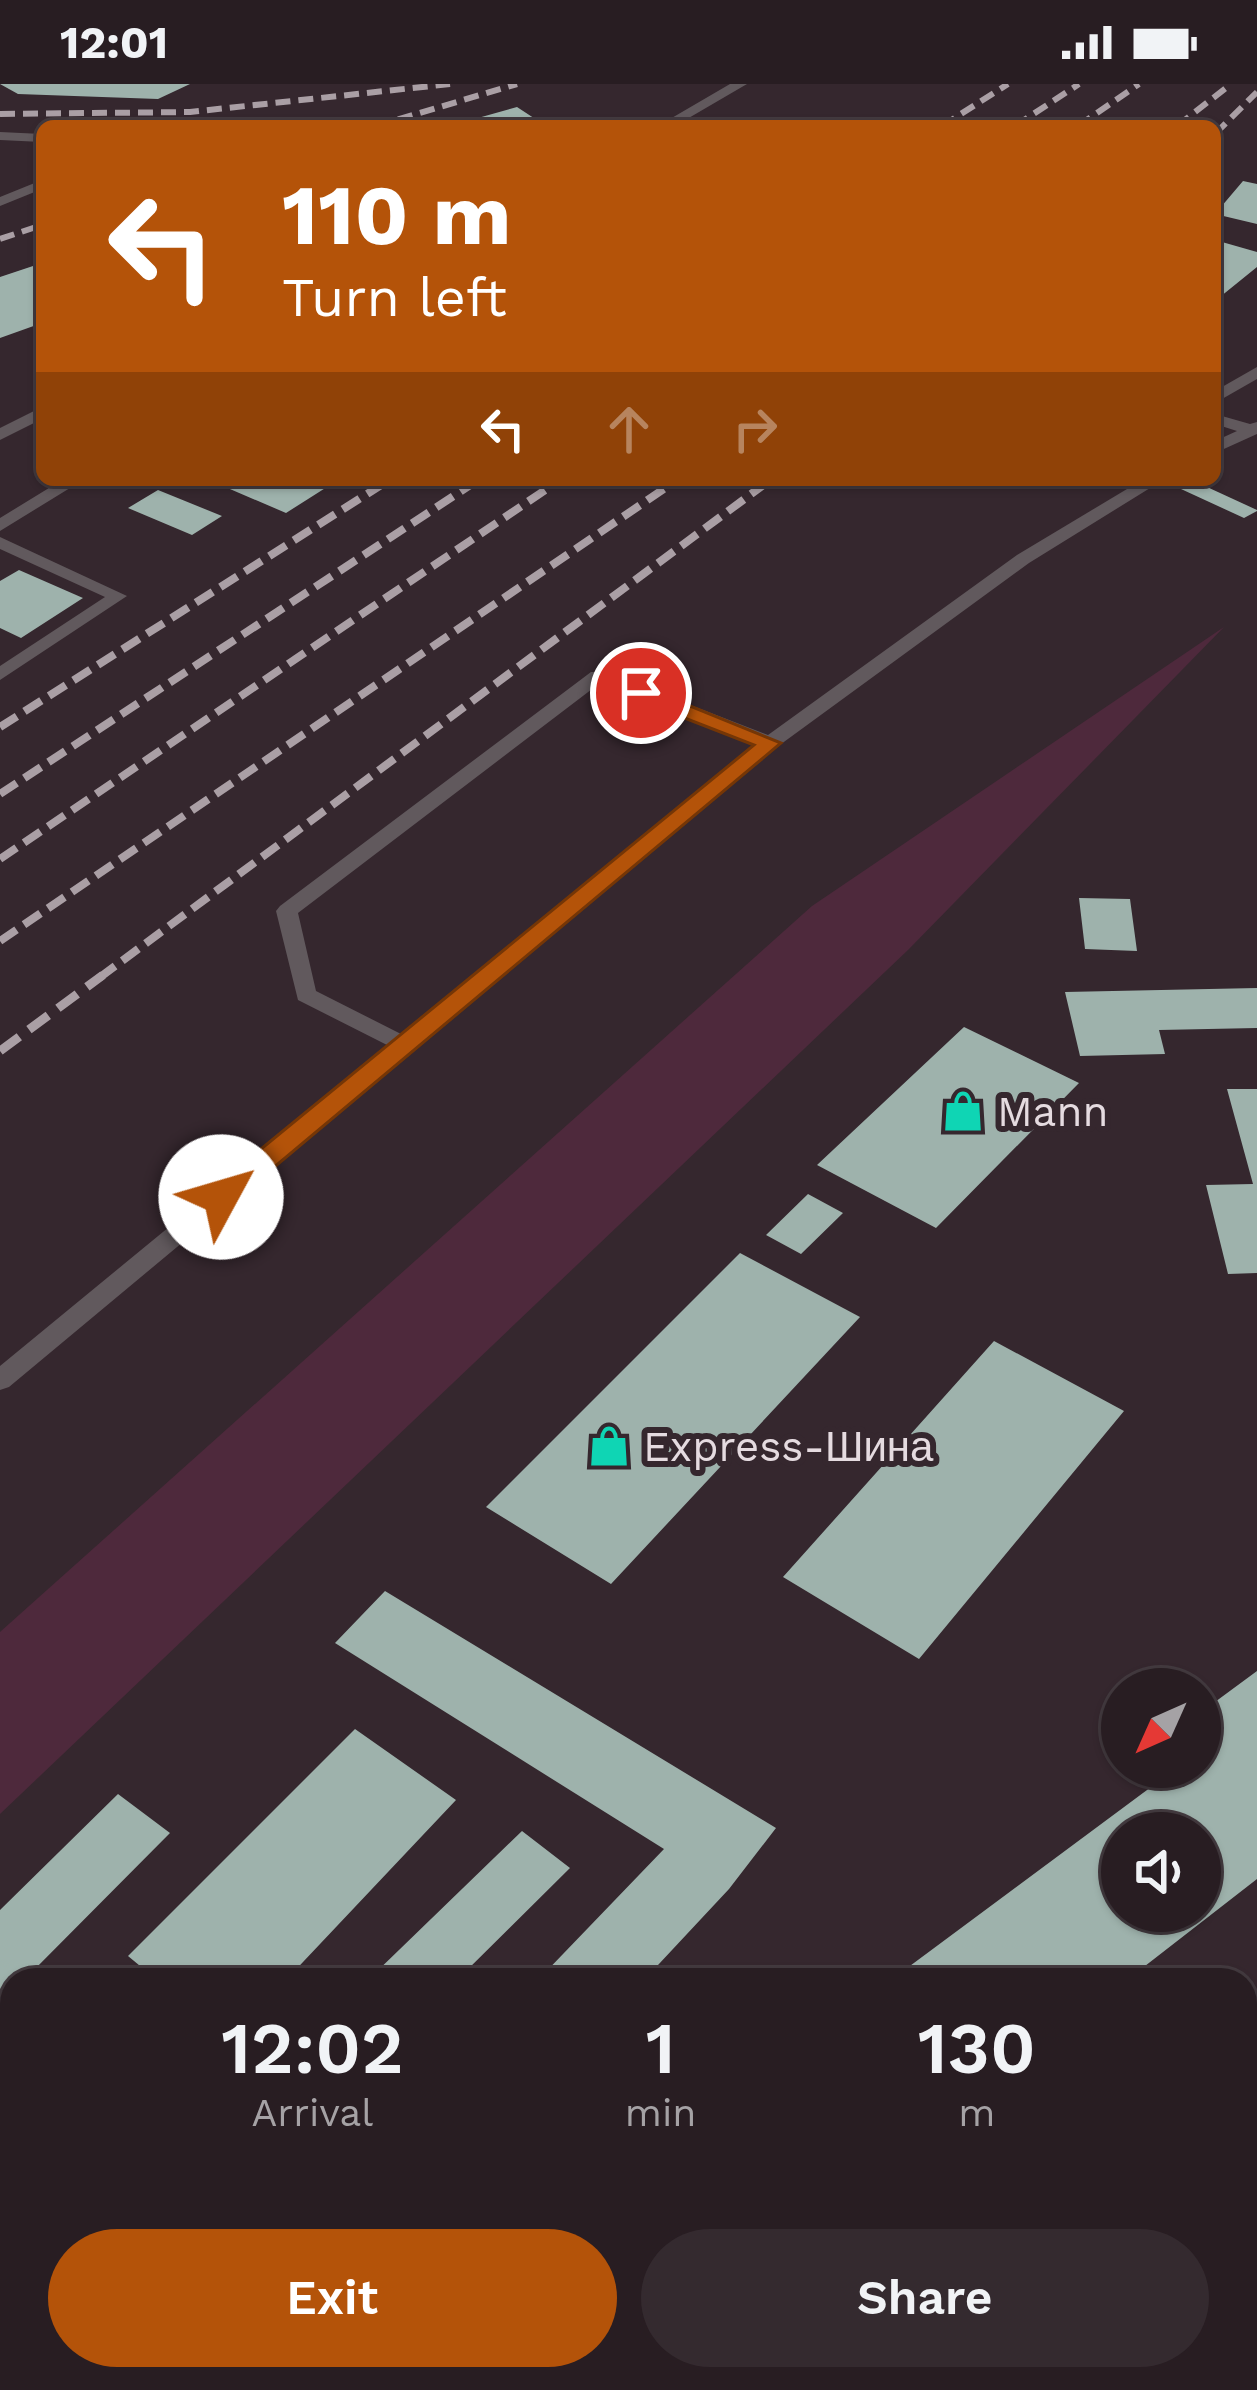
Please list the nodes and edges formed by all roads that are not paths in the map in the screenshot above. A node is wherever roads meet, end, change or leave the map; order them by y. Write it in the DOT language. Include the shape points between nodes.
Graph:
graph roads {
  1 [pos="740,84"];
  2 [pos="676,120"];
  3 [pos="0,136"];
  4 [pos="36,138"];
  5 [pos="36,187"];
  6 [pos="0,202"];
  7 [pos="1257,372"];
  8 [pos="1221,394"];
  9 [pos="36,415"];
  10 [pos="1221,420"];
  11 [pos="1254,428"];
  12 [pos="0,435"];
  13 [pos="1221,445"];
  14 [pos="64,486"];
  15 [pos="1144,486"];
  16 [pos="0,526"];
  17 [pos="0,542"];
  18 [pos="0,674"];
  19 [pos="770,743"];
  20 [pos="405,1045"];
  21 [pos="0,1380"];
  1 -- 2 [label="lane"];
  3 -- 4 [label="lane"];
  5 -- 6 [label="lane"];
  7 -- 8 [label="lane"];
  9 -- 12 [label="lane"];
  10 -- 11 [label="lane"];
  11 -- 13 [label="lane"];
  14 -- 16 [label="lane"];
  15 -- 19 [label="lane" via="1023,559"];
  17 -- 18 [label="lane" via="118,596"];
  19 -- 20 [label="lane"];
  19 -- 20 [label="lane" via="598,676 287,911 306,995"];
  20 -- 21 [label="lane"];
}
